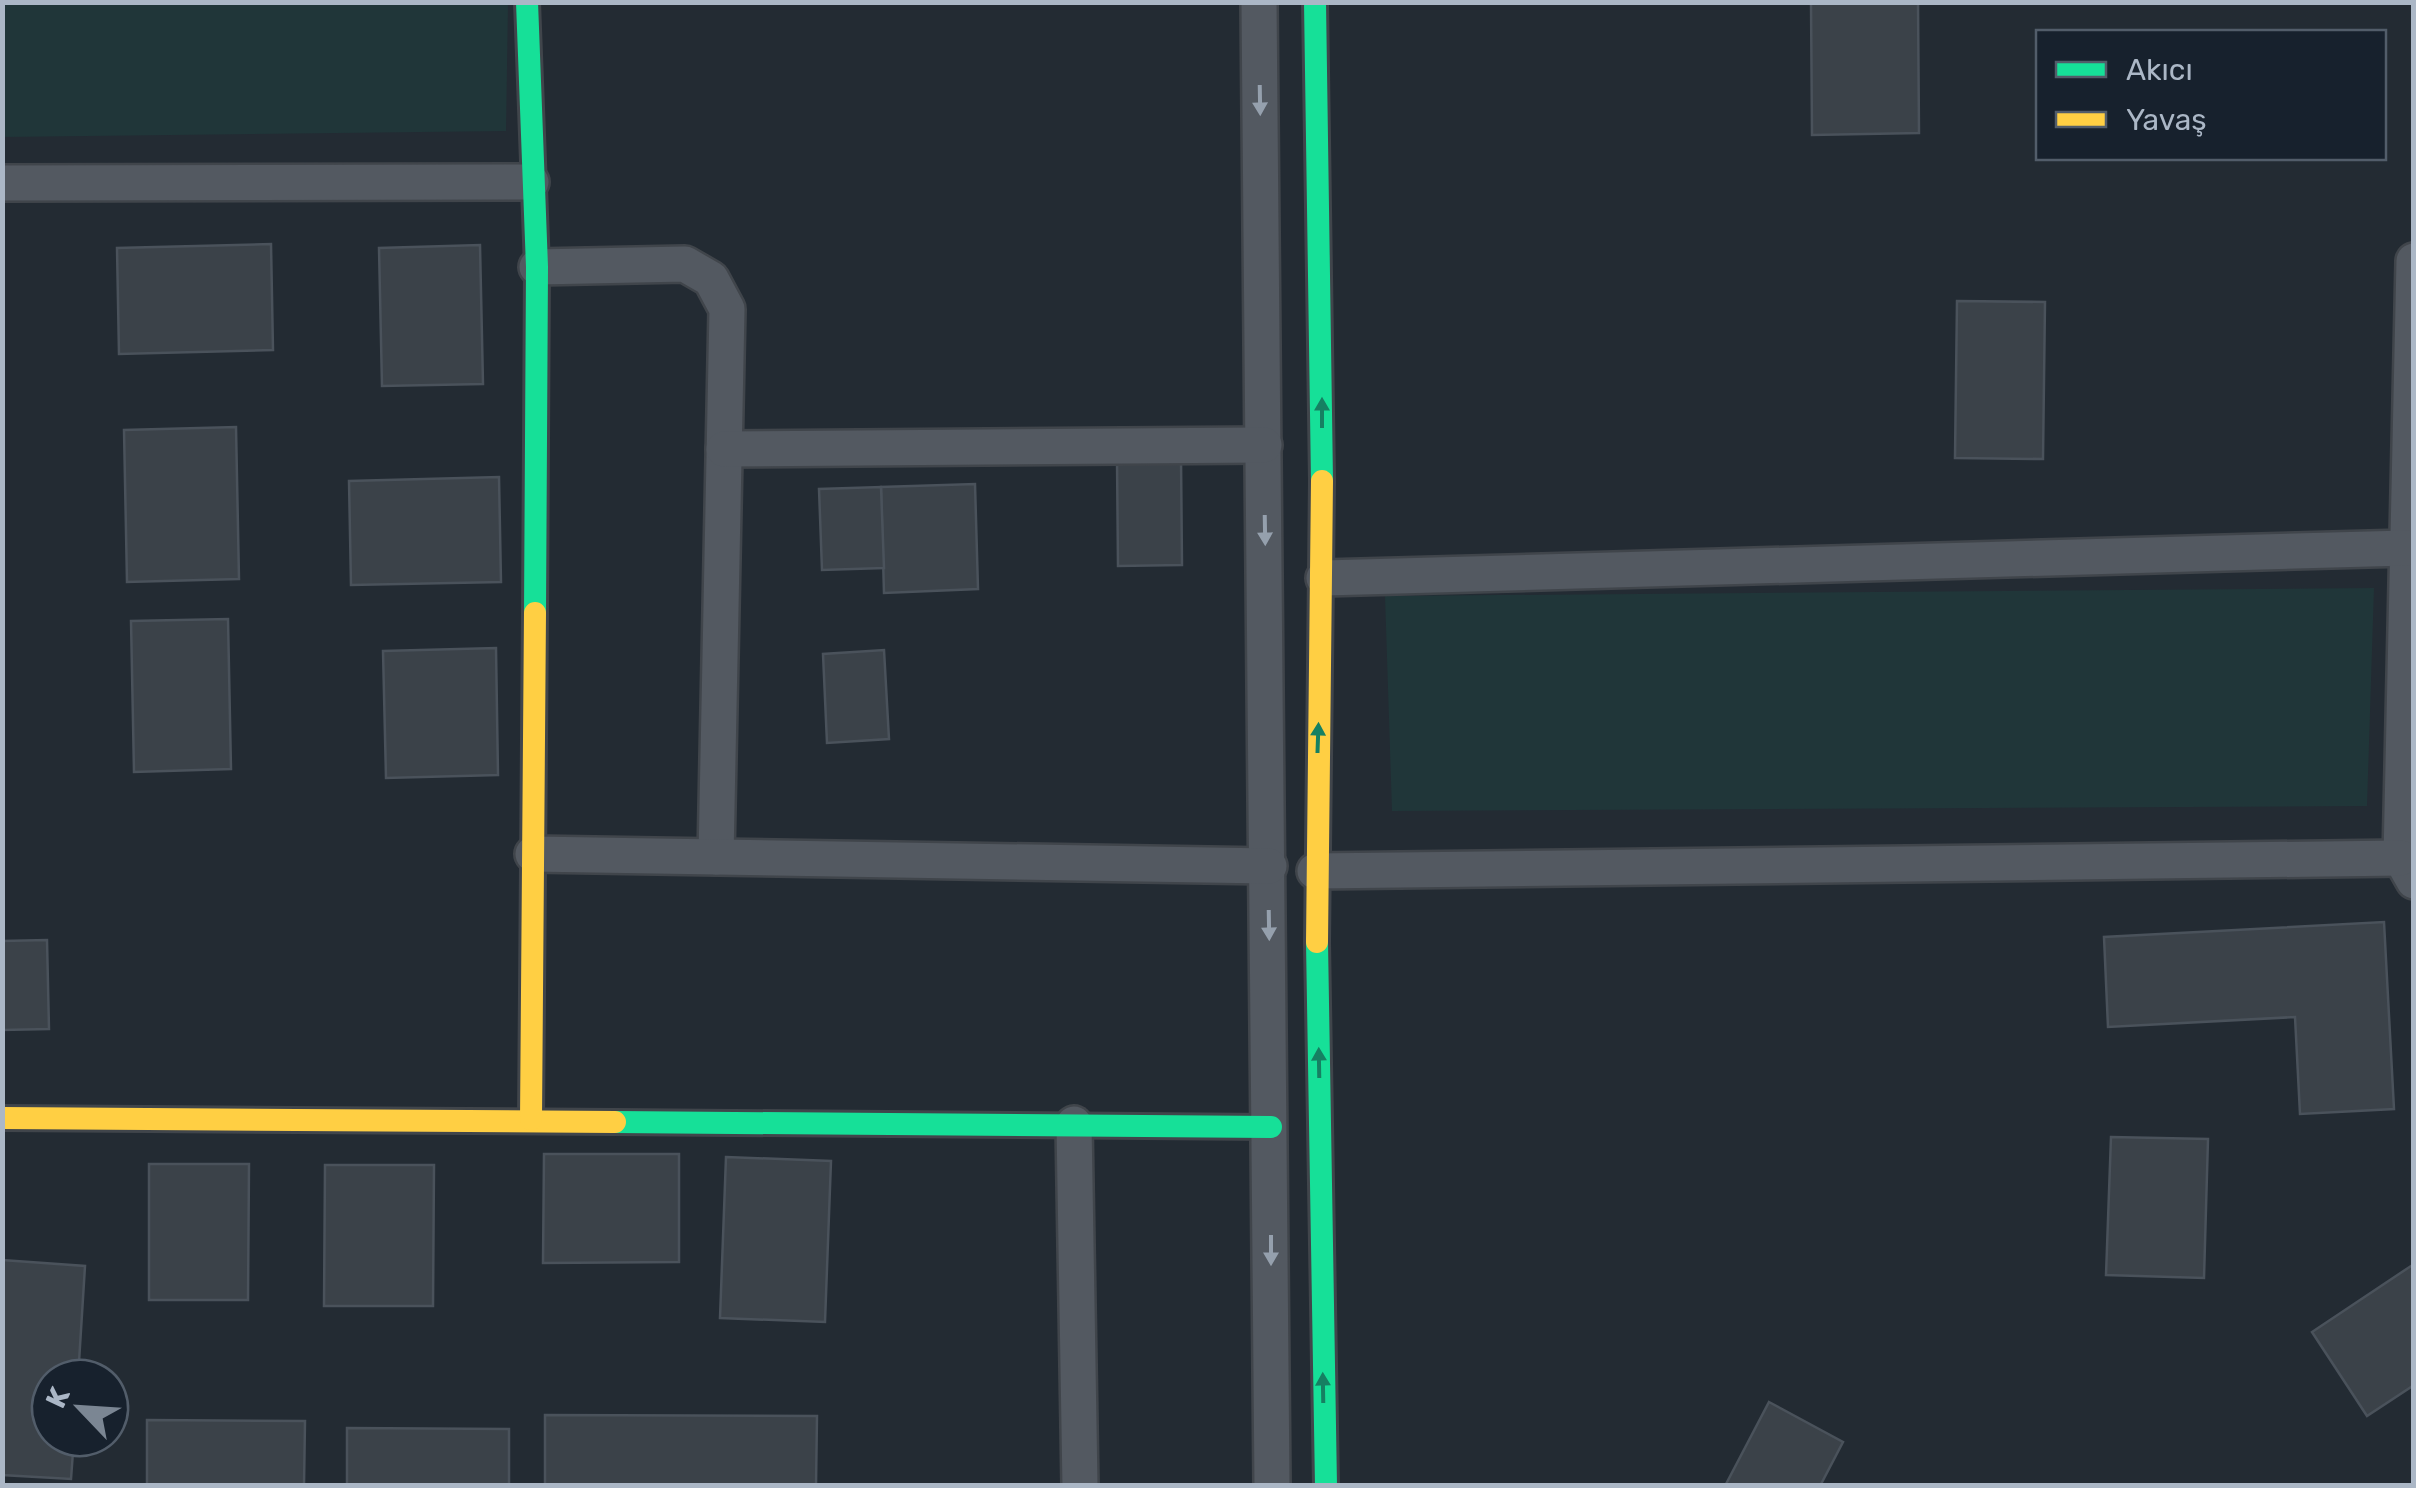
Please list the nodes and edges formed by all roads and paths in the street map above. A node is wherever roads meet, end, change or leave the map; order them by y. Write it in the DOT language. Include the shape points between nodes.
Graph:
graph roads {
  1 [pos="527,2"];
  2 [pos="1260,2"];
  3 [pos="1315,2"];
  4 [pos="532,182"];
  5 [pos="2,183"];
  6 [pos="2414,260"];
  7 [pos="537,267"];
  8 [pos="1264,445"];
  9 [pos="724,449"];
  10 [pos="2406,548"];
  11 [pos="1324,578"];
  12 [pos="533,854"];
  13 [pos="716,857"];
  14 [pos="1269,866"];
  15 [pos="2408,870"];
  16 [pos="1316,871"];
  17 [pos="2,1118"];
  18 [pos="531,1118"];
  19 [pos="1074,1124"];
  20 [pos="1271,1128"];
  21 [pos="1080,1486"];
  22 [pos="1272,1486"];
  23 [pos="1326,1486"];
  1 -- 4 [label="street"];
  2 -- 8 [label="street, one-way"];
  11 -- 3 [label="street, one-way"];
  4 -- 5 [label="street"];
  4 -- 7 [label="street"];
  6 -- 10 [label="street"];
  7 -- 9 [label="street" via="685,264 712,279 728,309"];
  7 -- 12 [label="street"];
  8 -- 9 [label="street"];
  8 -- 14 [label="street, one-way"];
  9 -- 13 [label="street"];
  10 -- 11 [label="street"];
  10 -- 15 [label="street"];
  16 -- 11 [label="street, one-way"];
  12 -- 13 [label="street"];
  12 -- 18 [label="street"];
  13 -- 14 [label="street"];
  14 -- 20 [label="street, one-way"];
  15 -- 16 [label="street"];
  23 -- 16 [label="street, one-way"];
  17 -- 18 [label="street"];
  18 -- 19 [label="street"];
  19 -- 20 [label="street"];
  19 -- 21 [label="street"];
  20 -- 22 [label="street, one-way"];
}
